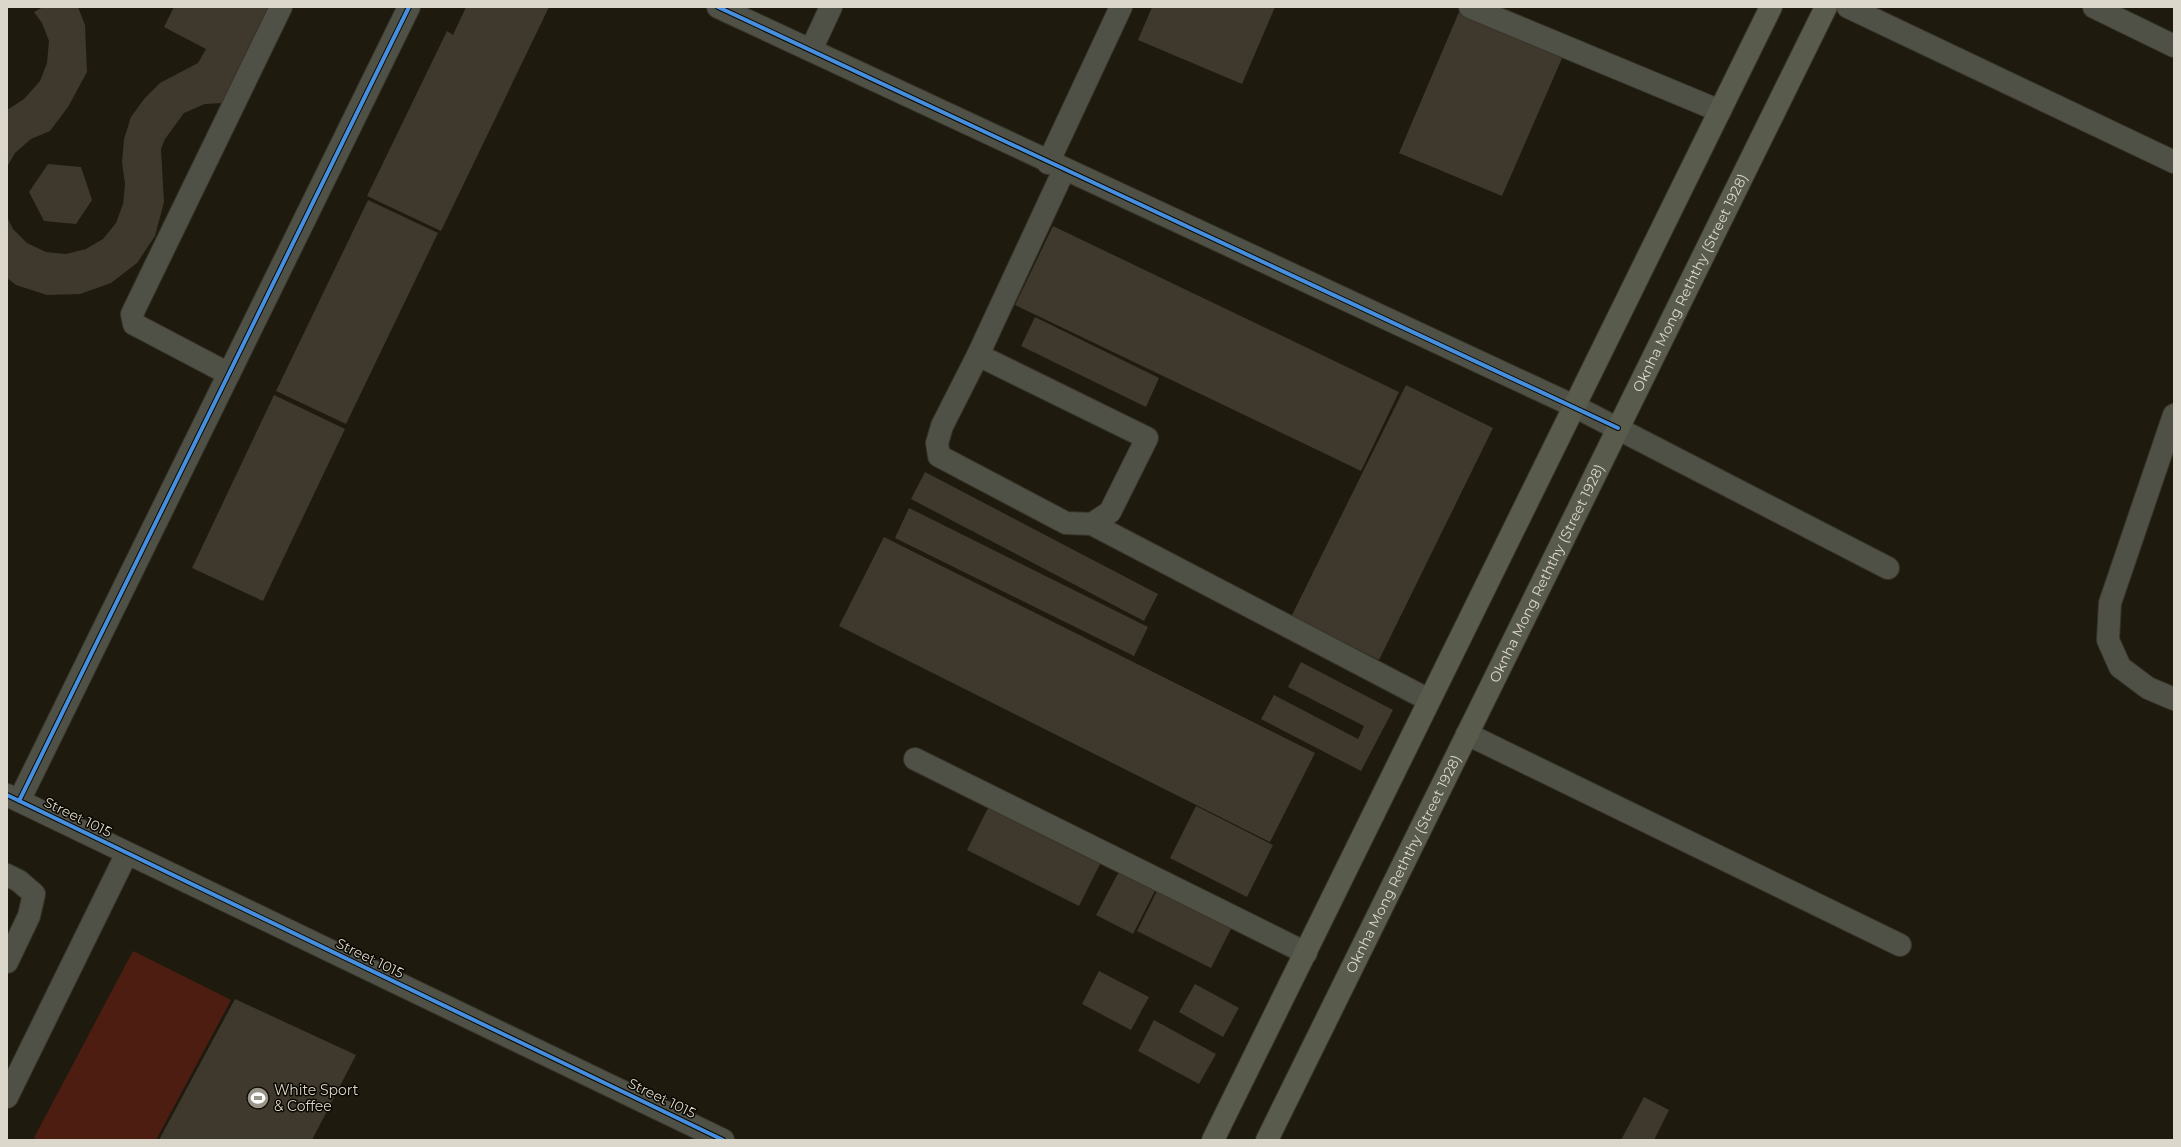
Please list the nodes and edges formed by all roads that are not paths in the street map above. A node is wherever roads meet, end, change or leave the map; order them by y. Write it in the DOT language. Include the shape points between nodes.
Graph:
graph roads {
  1 [pos="281,7"];
  2 [pos="409,7"];
  3 [pos="718,7"];
  4 [pos="830,7"];
  5 [pos="1121,7"];
  6 [pos="1470,7"];
  7 [pos="1771,7"];
  8 [pos="1826,7"];
  9 [pos="1848,7"];
  10 [pos="2094,7"];
  11 [pos="2174,46"];
  12 [pos="811,50"];
  13 [pos="1720,111"];
  14 [pos="2174,162"];
  15 [pos="1056,166"];
  16 [pos="978,355"];
  17 [pos="229,374"];
  18 [pos="1574,406"];
  19 [pos="2174,415"];
  20 [pos="1618,428"];
  21 [pos="1092,524"];
  22 [pos="1888,568"];
  23 [pos="2174,699"];
  24 [pos="1429,700"];
  25 [pos="1467,734"];
  26 [pos="915,759"];
  27 [pos="13,798"];
  28 [pos="127,853"];
  29 [pos="7,875"];
  30 [pos="1900,945"];
  31 [pos="1306,953"];
  32 [pos="7,962"];
  33 [pos="7,1097"];
  34 [pos="723,1140"];
  35 [pos="1213,1140"];
  36 [pos="1267,1140"];
  1 -- 17 [label="street" via="132,314 134,324"];
  2 -- 17 [label="street"];
  3 -- 12 [label="street"];
  4 -- 12 [label="street"];
  5 -- 15 [label="street"];
  6 -- 13 [label="street"];
  7 -- 13 [label="main road"];
  8 -- 20 [label="main road, Oknha Mong Reththy (Street 1928)"];
  9 -- 14 [label="street"];
  10 -- 11 [label="street"];
  12 -- 15 [label="street"];
  13 -- 18 [label="main road"];
  15 -- 16 [label="street"];
  15 -- 18 [label="street"];
  16 -- 21 [label="street" via="942,426 937,443 939,456 1066,523"];
  16 -- 21 [label="street" via="1146,438 1110,512"];
  17 -- 27 [label="street"];
  18 -- 20 [label="street"];
  18 -- 24 [label="main road"];
  19 -- 23 [label="street" via="2110,603 2108,640 2120,667 2148,688"];
  20 -- 22 [label="street"];
  20 -- 25 [label="main road, Oknha Mong Reththy (Street 1928)"];
  21 -- 24 [label="street"];
  24 -- 31 [label="main road"];
  25 -- 30 [label="street"];
  25 -- 36 [label="main road, Oknha Mong Reththy (Street 1928)"];
  26 -- 31 [label="street"];
  27 -- 28 [label="street, Street 1015"];
  28 -- 33 [label="street"];
  28 -- 34 [label="street, Street 1015"];
  29 -- 32 [label="street" via="34,894 29,916"];
  31 -- 35 [label="main road"];
}
